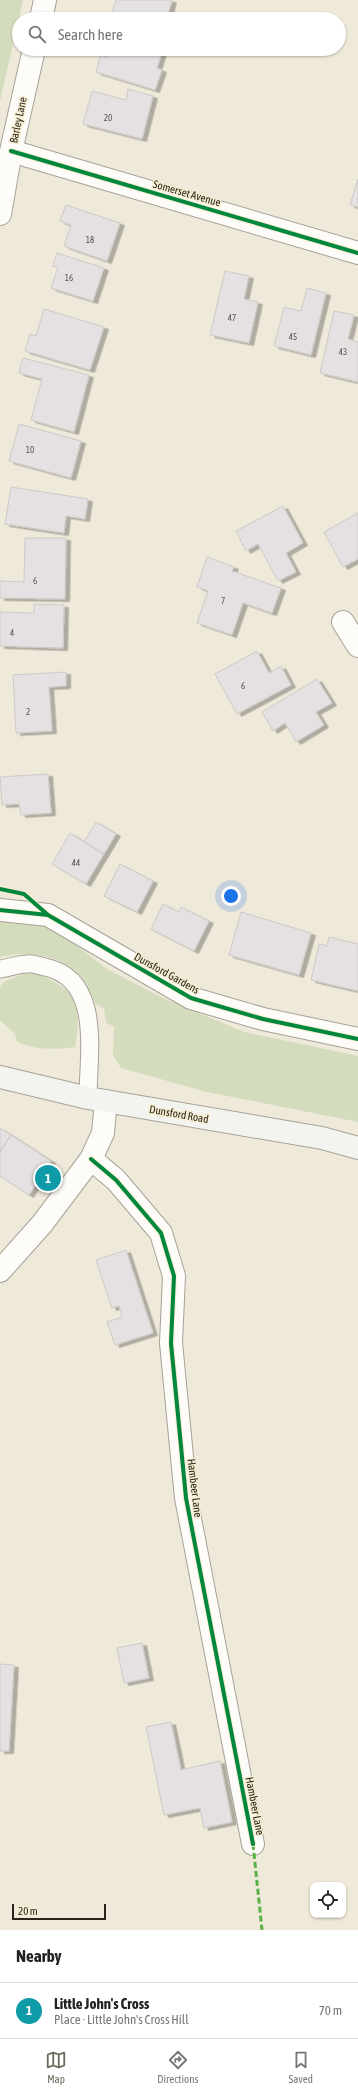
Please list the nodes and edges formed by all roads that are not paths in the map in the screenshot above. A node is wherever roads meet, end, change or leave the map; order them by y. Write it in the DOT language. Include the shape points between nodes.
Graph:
graph roads {
  1 [pos="45,0"];
  2 [pos="42,12"];
  3 [pos="32,56"];
  4 [pos="11,151"];
  5 [pos="4,179"];
  6 [pos="0,214"];
  7 [pos="358,253"];
  8 [pos="343,622"];
  9 [pos="358,646"];
  10 [pos="0,910"];
  11 [pos="0,970"];
  12 [pos="358,1039"];
  13 [pos="0,1077"];
  14 [pos="97,1100"];
  15 [pos="358,1148"];
  16 [pos="91,1159"];
  17 [pos="0,1271"];
  18 [pos="253,1844"];
  1 -- 2 [label="street"];
  3 -- 4 [label="street, Barley Lane"];
  4 -- 5 [label="street, Barley Lane"];
  4 -- 7 [label="street, Somerset Avenue"];
  5 -- 6 [label="street, Barley Lane"];
  8 -- 9 [label="street"];
  10 -- 12 [label="street, Dunsford Gardens" via="48,915 191,998 263,1019"];
  11 -- 14 [label="lane" via="28,963 56,969 75,983 87,1008"];
  13 -- 14 [label="main road, Dunsford Road"];
  14 -- 15 [label="main road, Dunsford Road" via="322,1138"];
  14 -- 16 [label="street" via="103,1134"];
  16 -- 17 [label="street" via="42,1224"];
  16 -- 18 [label="street, Hambeer Lane" via="116,1180 161,1234 174,1276 171,1343 186,1498"];
}
